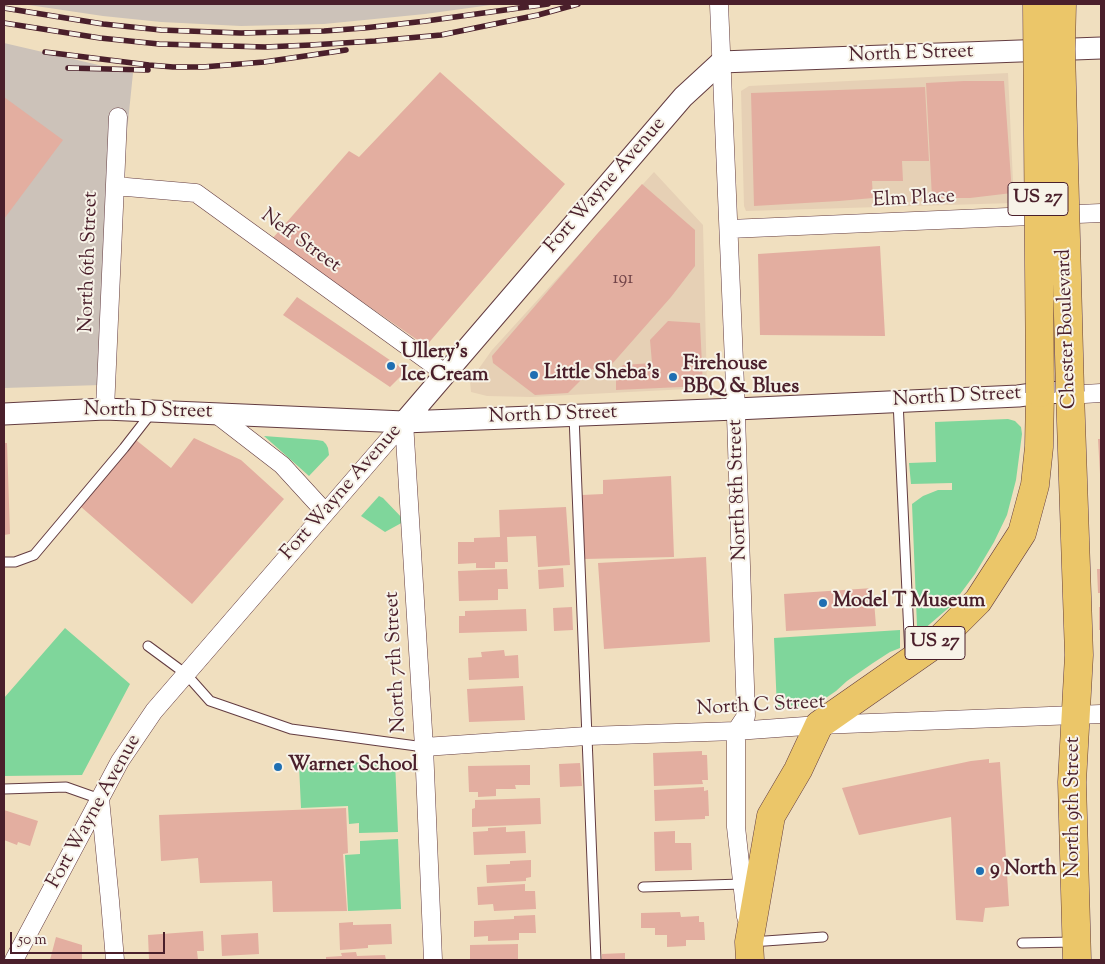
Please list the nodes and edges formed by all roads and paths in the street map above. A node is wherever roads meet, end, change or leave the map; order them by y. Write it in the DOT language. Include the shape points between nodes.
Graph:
graph roads {
  1 [pos="719,4"];
  2 [pos="1037,4"];
  3 [pos="1062,4"];
  4 [pos="1101,48"];
  5 [pos="1049,50"];
  6 [pos="721,62"];
  7 [pos="118,117"];
  8 [pos="115,186"];
  9 [pos="1101,213"];
  10 [pos="729,229"];
  11 [pos="446,374"];
  12 [pos="1070,392"];
  13 [pos="1040,393"];
  14 [pos="1101,393"];
  15 [pos="898,401"];
  16 [pos="105,409"];
  17 [pos="736,409"];
  18 [pos="152,411"];
  19 [pos="4,414"];
  20 [pos="216,414"];
  21 [pos="574,415"];
  22 [pos="404,422"];
  23 [pos="325,512"];
  24 [pos="4,562"];
  25 [pos="148,646"];
  26 [pos="1079,654"];
  27 [pos="910,661"];
  28 [pos="186,674"];
  29 [pos="1089,715"];
  30 [pos="820,725"];
  31 [pos="736,731"];
  32 [pos="587,736"];
  33 [pos="424,747"];
  34 [pos="4,790"];
  35 [pos="100,799"];
  36 [pos="742,884"];
  37 [pos="643,887"];
  38 [pos="823,937"];
  39 [pos="1022,943"];
  40 [pos="749,951"];
  41 [pos="1077,951"];
  42 [pos="14,960"];
  43 [pos="114,960"];
  44 [pos="433,960"];
  45 [pos="596,960"];
  1 -- 6 [label="street, North 8th Street"];
  2 -- 5 [label="highway, Chester Boulevard / US 27, bridge"];
  3 -- 5 [label="highway, Chester Boulevard / US 27, bridge"];
  4 -- 5 [label="street, North E Street"];
  5 -- 6 [label="street, North E Street"];
  5 -- 12 [label="highway, Chester Boulevard / US 27, bridge"];
  5 -- 13 [label="highway, Chester Boulevard / US 27, bridge"];
  6 -- 10 [label="street, North 8th Street"];
  6 -- 11 [label="street, Fort Wayne Avenue" via="683,97"];
  7 -- 8 [label="street, North 6th Street"];
  8 -- 11 [label="street, Neff Street" via="196,193"];
  8 -- 16 [label="street, North 6th Street"];
  9 -- 10 [label="street, Elm Place"];
  10 -- 17 [label="street, North 8th Street"];
  11 -- 22 [label="street, Fort Wayne Avenue"];
  12 -- 13 [label="street, North D Street"];
  12 -- 14 [label="street, North D Street"];
  12 -- 26 [label="highway, Chester Boulevard / US 27"];
  13 -- 15 [label="street, North D Street"];
  13 -- 27 [label="highway, Chester Boulevard / US 27" via="1035,485 1022,533 978,601 935,644"];
  15 -- 17 [label="street, North D Street"];
  15 -- 27 [label="lane"];
  16 -- 18 [label="street, North D Street"];
  16 -- 19 [label="street, North D Street"];
  17 -- 21 [label="street, North D Street"];
  17 -- 31 [label="street, North 8th Street" via="746,716"];
  18 -- 20 [label="street, North D Street"];
  18 -- 24 [label="lane" via="34,555"];
  20 -- 22 [label="street, North D Street"];
  20 -- 23 [label="street" via="282,465"];
  21 -- 22 [label="street, North D Street"];
  21 -- 32 [label="lane"];
  22 -- 23 [label="street, Fort Wayne Avenue"];
  22 -- 33 [label="street, North 7th Street"];
  23 -- 28 [label="street, Fort Wayne Avenue"];
  25 -- 28 [label="lane"];
  26 -- 29 [label="highway, North 9th Street / US 27"];
  27 -- 30 [label="highway, US 27"];
  28 -- 33 [label="lane" via="210,701 291,730"];
  28 -- 35 [label="street, Fort Wayne Avenue" via="154,711"];
  29 -- 30 [label="street, North C Street"];
  29 -- 41 [label="highway, North 9th Street / US 27" via="1072,782"];
  30 -- 31 [label="street, North C Street"];
  30 -- 40 [label="highway, US 27" via="771,816"];
  31 -- 32 [label="street, North C Street"];
  31 -- 36 [label="street, North 8th Street" via="736,827"];
  32 -- 33 [label="street, North C Street"];
  32 -- 45 [label="lane"];
  33 -- 44 [label="street, North 7th Street"];
  34 -- 35 [label="lane" via="66,787"];
  35 -- 42 [label="street, Fort Wayne Avenue"];
  35 -- 43 [label="street"];
  36 -- 37 [label="lane"];
  36 -- 40 [label="street, North 8th Street"];
  38 -- 40 [label="lane"];
  39 -- 41 [label="lane"];
}
